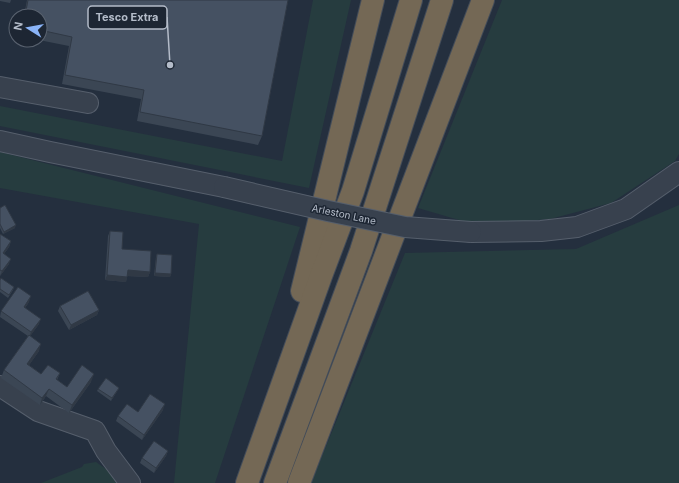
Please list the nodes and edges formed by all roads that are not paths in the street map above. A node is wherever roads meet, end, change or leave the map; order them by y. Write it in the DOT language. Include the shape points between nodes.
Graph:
graph roads {
  1 [pos="373,0"];
  2 [pos="411,0"];
  3 [pos="442,0"];
  4 [pos="483,0"];
  5 [pos="0,87"];
  6 [pos="88,103"];
  7 [pos="0,140"];
  8 [pos="679,172"];
  9 [pos="0,386"];
  10 [pos="250,476"];
  11 [pos="130,483"];
  12 [pos="275,483"];
  13 [pos="299,483"];
  1 -- 10 [label="highway" via="307,272"];
  2 -- 10 [label="highway" via="353,191"];
  3 -- 12 [label="highway" via="361,251"];
  4 -- 13 [label="highway"];
  5 -- 6 [label="street"];
  7 -- 8 [label="street, Arleston Lane, bridge" via="224,187 328,212 405,227 471,232 541,231 577,227 626,209"];
  9 -- 11 [label="street" via="38,411 95,431 106,451"];
}
